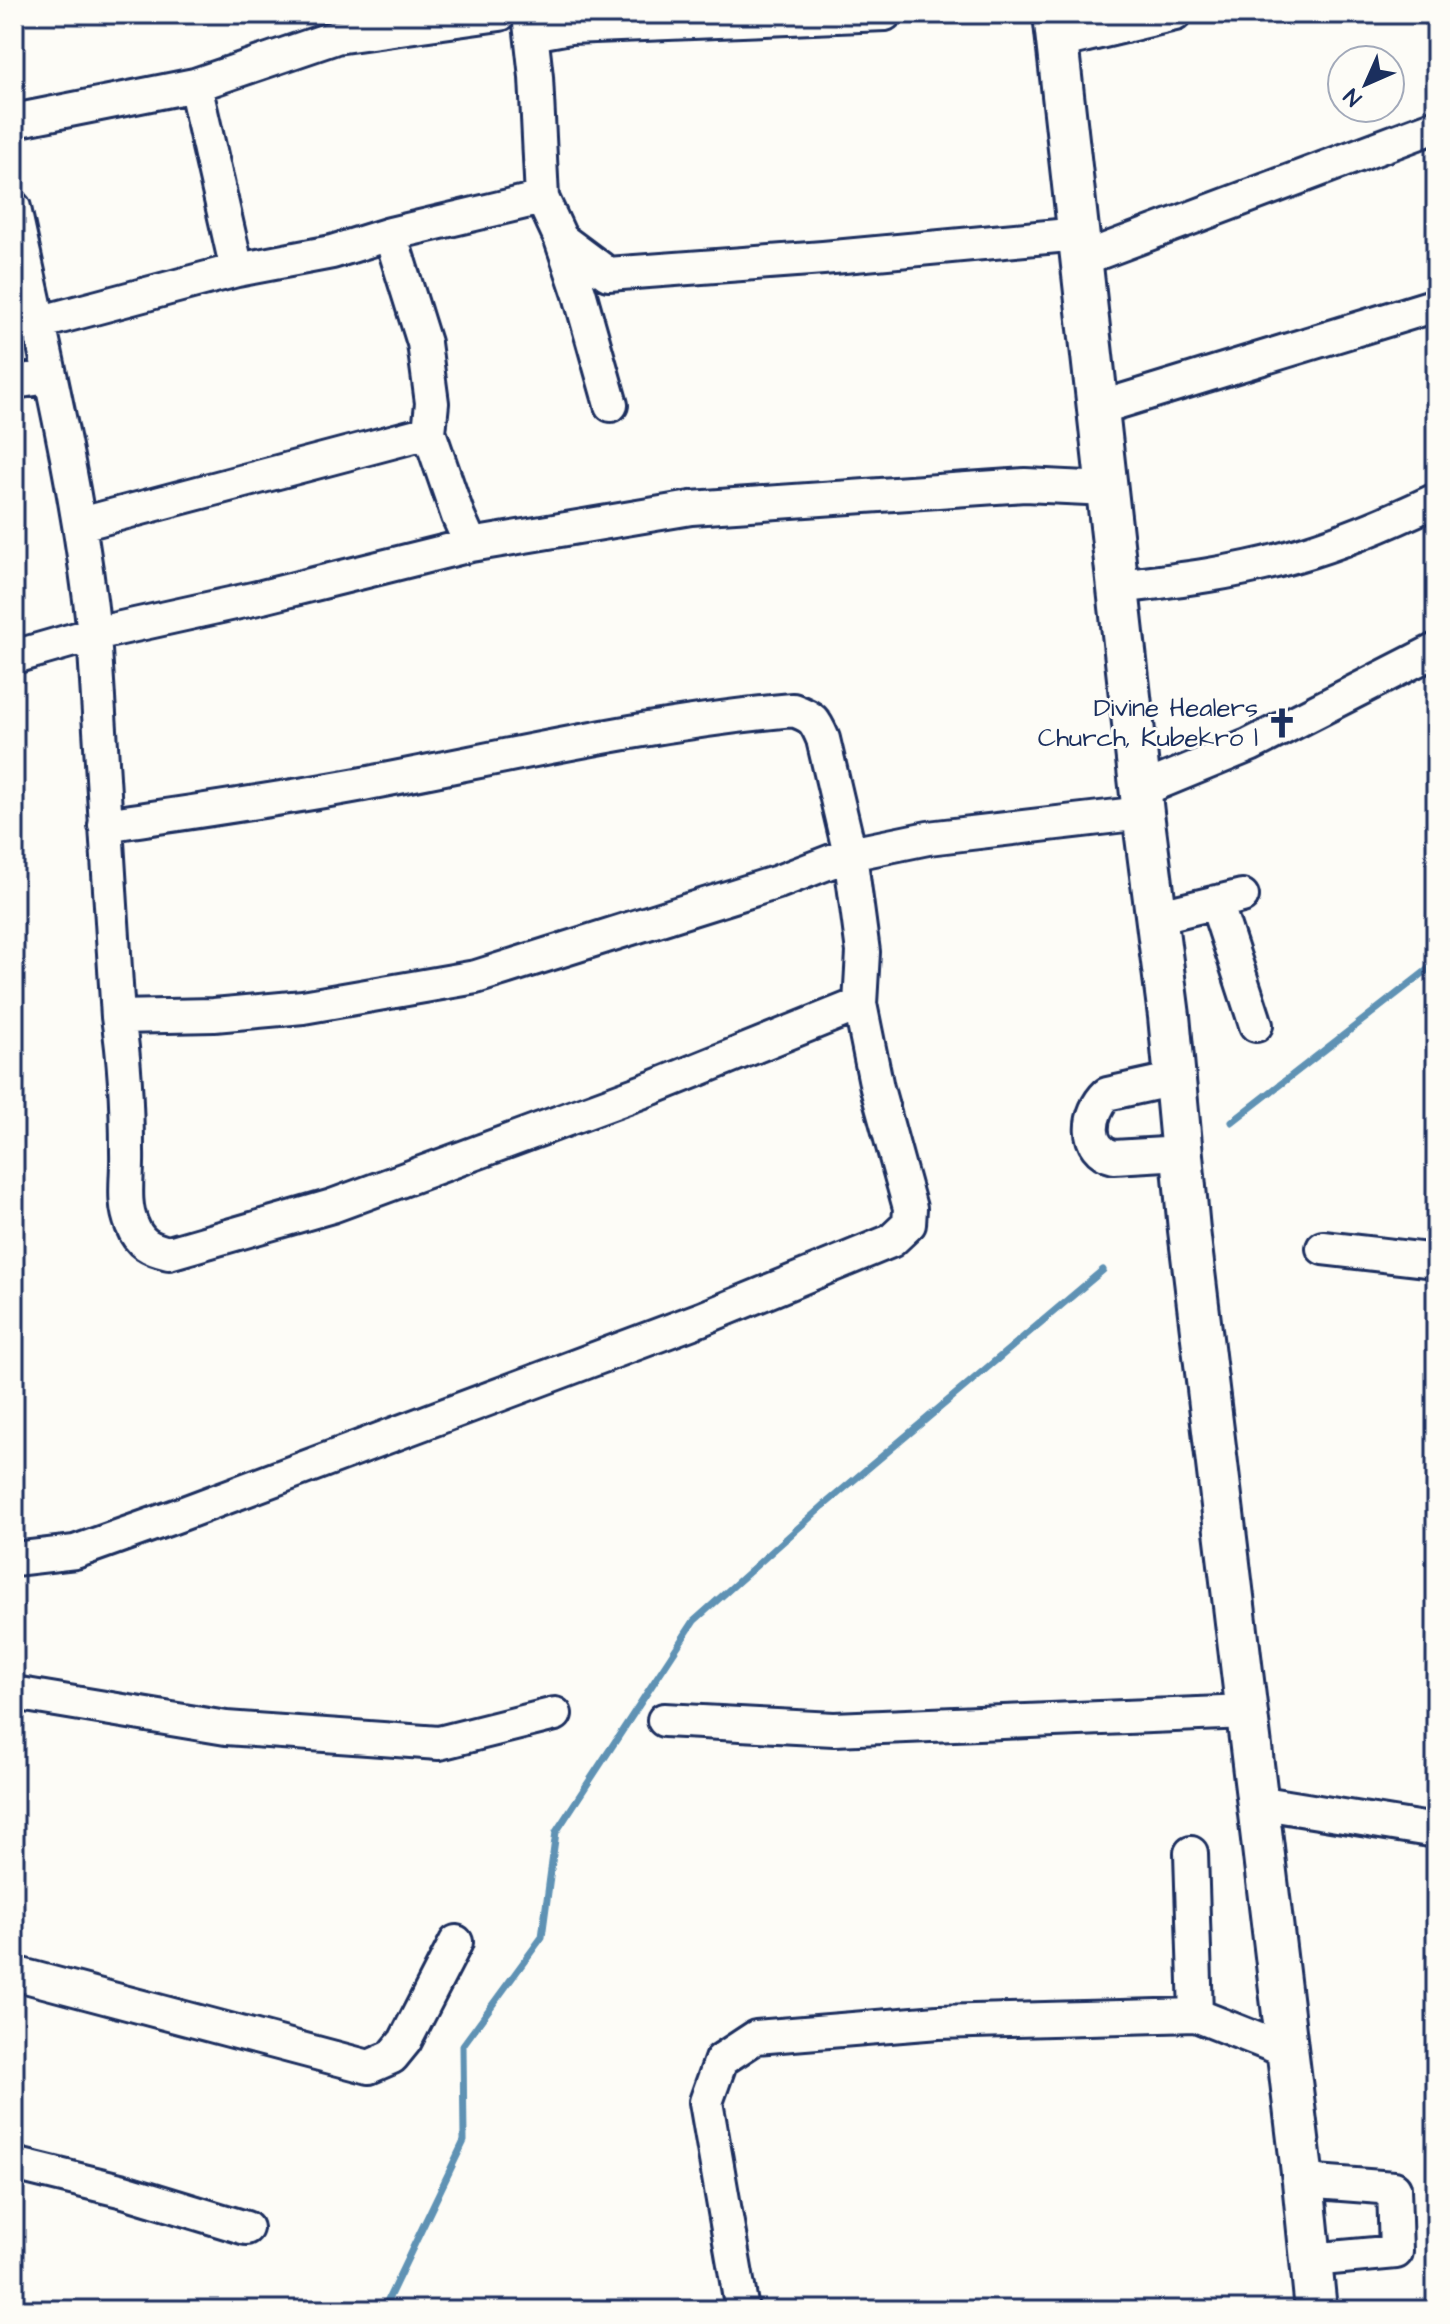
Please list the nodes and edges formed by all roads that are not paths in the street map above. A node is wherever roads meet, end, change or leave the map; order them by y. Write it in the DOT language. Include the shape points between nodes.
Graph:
graph roads {
  1 [pos="500,14"];
  2 [pos="885,14"];
  3 [pos="1175,14"];
  4 [pos="530,24"];
  5 [pos="334,25"];
  6 [pos="1056,28"];
  7 [pos="195,85"];
  8 [pos="14,121"];
  9 [pos="1436,126"];
  10 [pos="542,198"];
  11 [pos="14,208"];
  12 [pos="390,234"];
  13 [pos="561,239"];
  14 [pos="1081,246"];
  15 [pos="237,270"];
  16 [pos="608,274"];
  17 [pos="580,295"];
  18 [pos="1436,305"];
  19 [pos="38,323"];
  20 [pos="49,377"];
  21 [pos="14,382"];
  22 [pos="611,405"];
  23 [pos="1099,408"];
  24 [pos="429,432"];
  25 [pos="1108,489"];
  26 [pos="1436,500"];
  27 [pos="81,524"];
  28 [pos="471,545"];
  29 [pos="1119,587"];
  30 [pos="94,634"];
  31 [pos="1436,650"];
  32 [pos="14,657"];
  33 [pos="1142,802"];
  34 [pos="105,825"];
  35 [pos="850,854"];
  36 [pos="1156,917"];
  37 [pos="860,1004"];
  38 [pos="118,1017"];
  39 [pos="1256,1025"];
  40 [pos="1175,1079"];
  41 [pos="1182,1153"];
  42 [pos="1323,1248"];
  43 [pos="1436,1261"];
  44 [pos="14,1559"];
  45 [pos="14,1693"];
  46 [pos="1247,1712"];
  47 [pos="555,1714"];
  48 [pos="664,1720"];
  49 [pos="1257,1802"];
  50 [pos="1436,1831"];
  51 [pos="1191,1853"];
  52 [pos="456,1942"];
  53 [pos="14,1973"];
  54 [pos="1196,2015"];
  55 [pos="1287,2051"];
  56 [pos="14,2164"];
  57 [pos="1303,2181"];
  58 [pos="246,2228"];
  59 [pos="1311,2260"];
  60 [pos="742,2310"];
  61 [pos="1316,2310"];
  1 -- 5 [label="street"];
  2 -- 4 [label="street" via="570,27"];
  3 -- 6 [label="street"];
  4 -- 10 [label="street"];
  5 -- 7 [label="street"];
  6 -- 14 [label="main road"];
  7 -- 8 [label="street"];
  7 -- 15 [label="street"];
  9 -- 14 [label="street"];
  10 -- 12 [label="street"];
  10 -- 13 [label="street"];
  11 -- 19 [label="street"];
  12 -- 15 [label="street" via="332,252"];
  12 -- 24 [label="street" via="424,343 432,403"];
  13 -- 16 [label="street"];
  13 -- 17 [label="street"];
  14 -- 16 [label="street"];
  14 -- 23 [label="main road"];
  15 -- 19 [label="street"];
  16 -- 17 [label="street"];
  17 -- 22 [label="street"];
  18 -- 23 [label="street"];
  19 -- 20 [label="street"];
  20 -- 21 [label="street"];
  20 -- 27 [label="street"];
  23 -- 25 [label="main road"];
  24 -- 27 [label="street"];
  24 -- 28 [label="street"];
  25 -- 28 [label="street" via="1025,485 691,508"];
  25 -- 29 [label="main road"];
  26 -- 29 [label="street" via="1377,528 1293,557"];
  27 -- 30 [label="street"];
  28 -- 30 [label="street"];
  29 -- 33 [label="main road"];
  30 -- 32 [label="street"];
  30 -- 34 [label="street"];
  31 -- 33 [label="street"];
  33 -- 35 [label="street"];
  33 -- 36 [label="main road"];
  34 -- 35 [label="street" via="361,784 636,731 793,710 816,720"];
  34 -- 38 [label="street"];
  35 -- 37 [label="street" via="863,952"];
  35 -- 38 [label="street" via="778,882 476,977 303,1007"];
  36 -- 39 [label="street" via="1229,899"];
  36 -- 40 [label="main road"];
  37 -- 38 [label="street" via="652,1088 332,1206 169,1253 142,1242 131,1223 126,1195 126,1067"];
  37 -- 44 [label="street" via="910,1208 909,1224 891,1241 701,1319 176,1516 75,1552"];
  40 -- 41 [label="main road"];
  40 -- 41 [label="street" via="1107,1094 1094,1113 1092,1130 1094,1144 1114,1157"];
  41 -- 46 [label="main road"];
  42 -- 43 [label="street"];
  45 -- 47 [label="street" via="226,1728 439,1743"];
  46 -- 48 [label="street" via="834,1729"];
  46 -- 49 [label="main road"];
  49 -- 50 [label="street"];
  49 -- 55 [label="main road"];
  51 -- 54 [label="street"];
  52 -- 53 [label="street" via="405,2041 392,2057 369,2067"];
  54 -- 55 [label="street"];
  54 -- 60 [label="street" via="938,2022 756,2037 721,2060 706,2102"];
  55 -- 57 [label="main road"];
  56 -- 58 [label="street"];
  57 -- 59 [label="main road"];
  57 -- 59 [label="street" via="1394,2188 1396,2252"];
  59 -- 61 [label="main road"];
}
